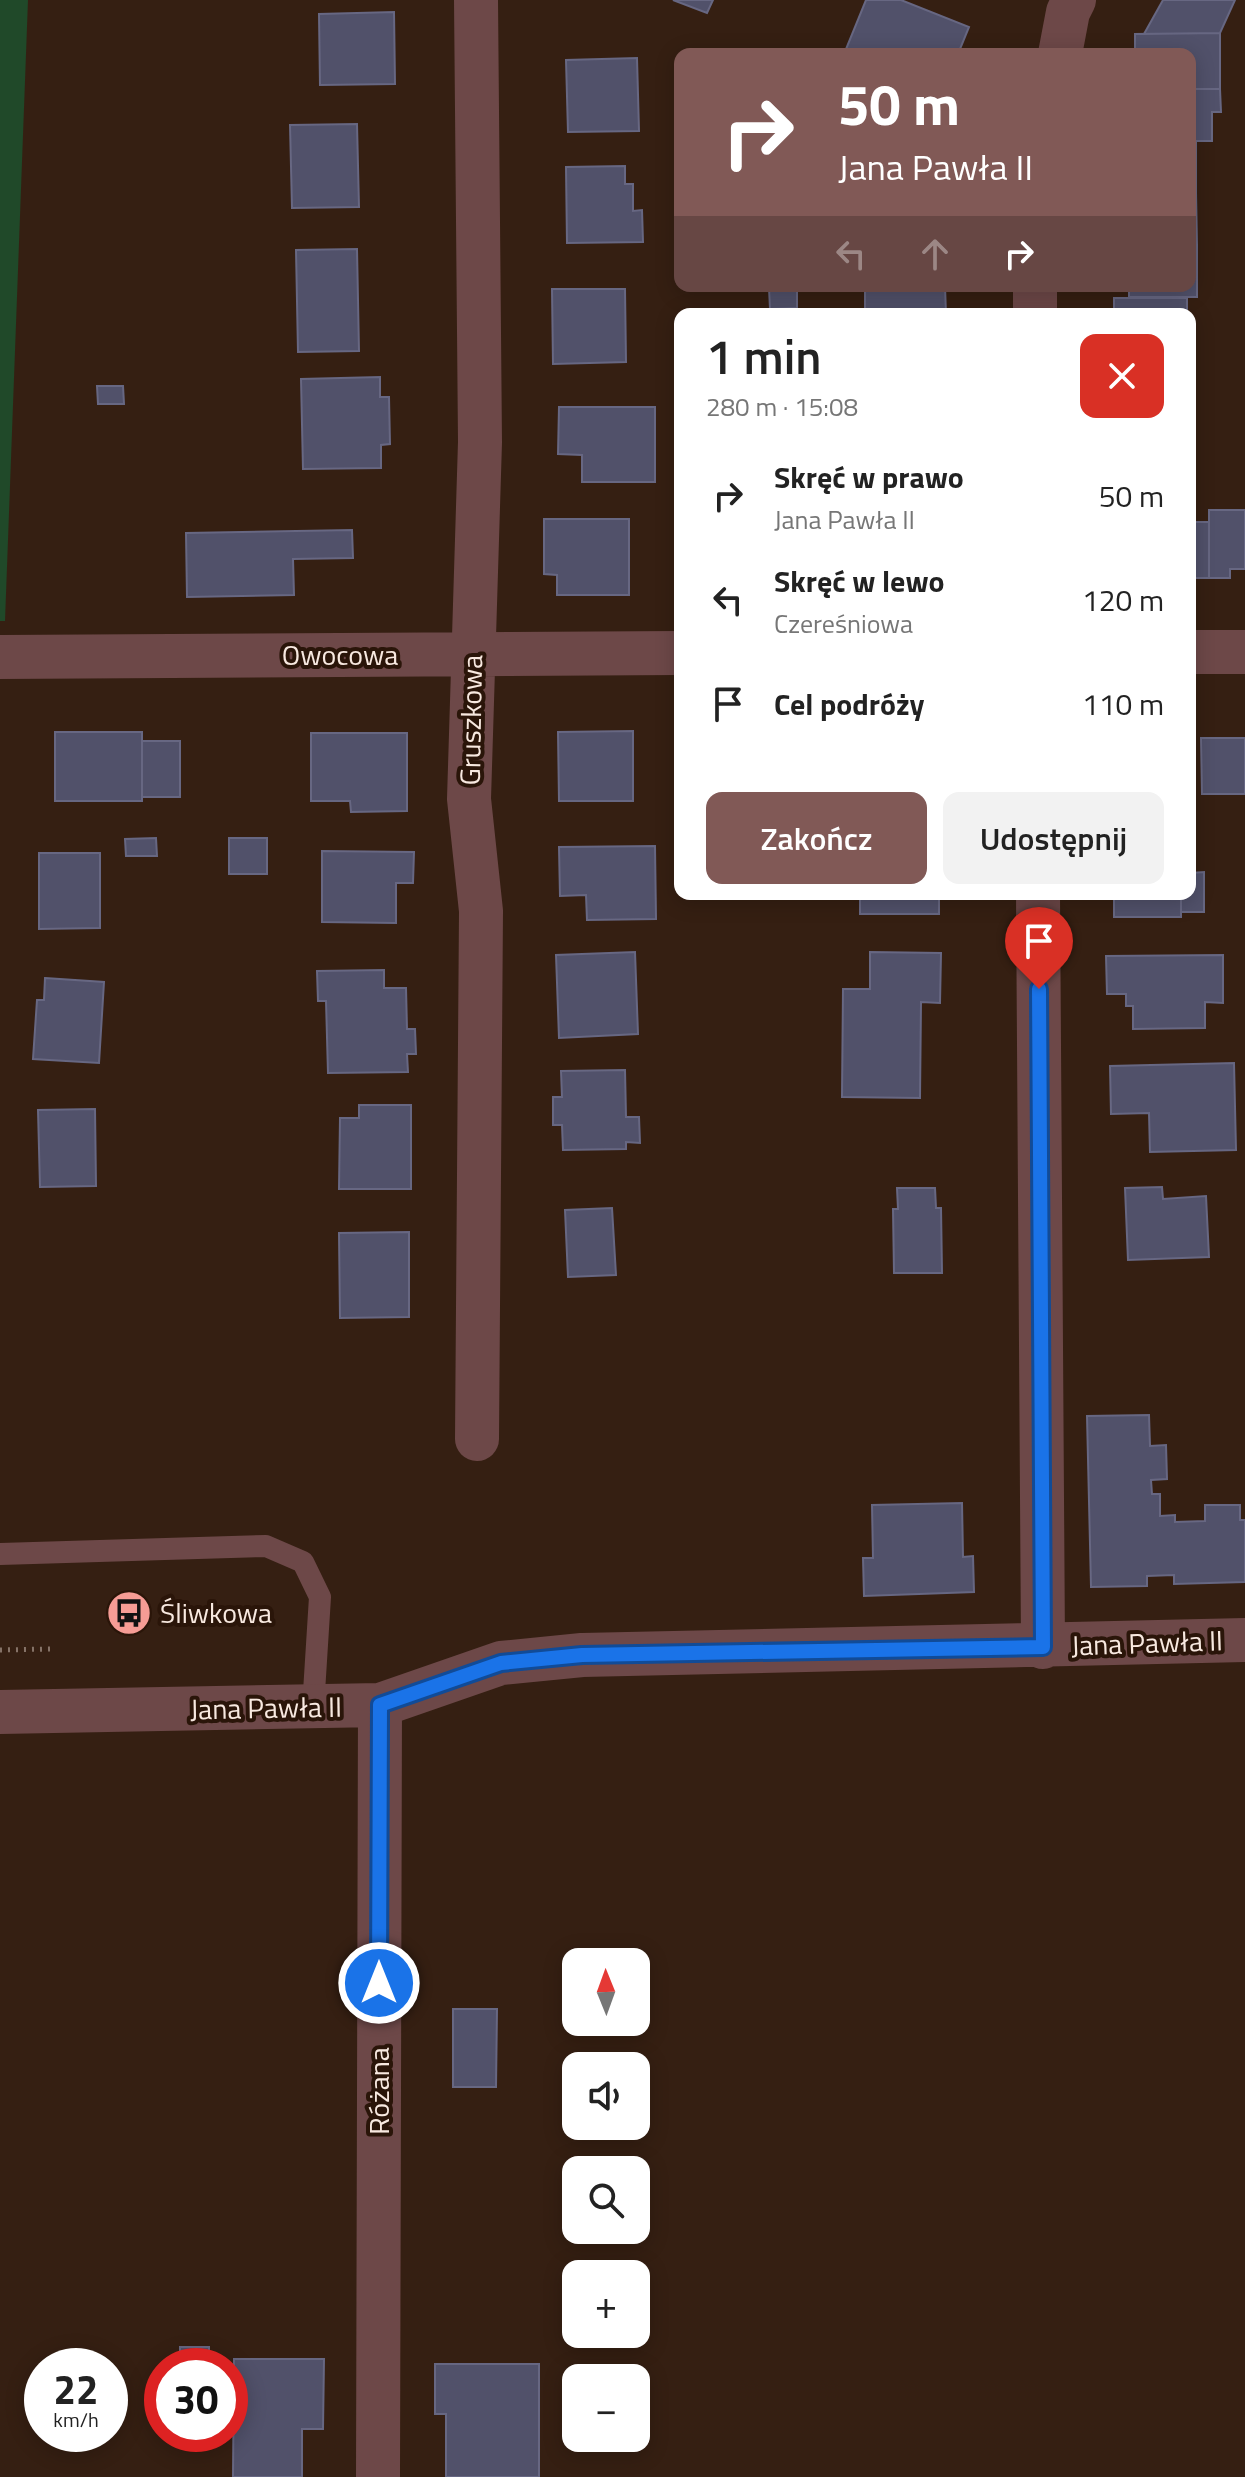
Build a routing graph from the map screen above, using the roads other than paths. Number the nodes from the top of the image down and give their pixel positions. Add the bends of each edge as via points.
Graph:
1 (476, 0) edge
2 (1196, 652) edge
3 (1245, 652) edge
4 (674, 653) edge
5 (472, 654) junction
6 (0, 657) edge
7 (1038, 900) edge
8 (477, 1439) dead end
9 (0, 1554) edge
10 (1245, 1640) edge
11 (1043, 1647) junction
12 (380, 1705) junction
13 (313, 1708) junction
14 (0, 1712) edge
15 (378, 2477) edge

1 - 5 street, Gruszkowa via 480,442
2 - 3 street
4 - 5 street, Owocowa
5 - 6 street, Owocowa
5 - 8 street, Gruszkowa via 469,799 481,911
7 - 11 street
9 - 13 lane via 266,1546 303,1562 320,1597
10 - 11 street, Jana Pawła II
11 - 12 street, Jana Pawła II via 568,1657 501,1663
12 - 13 street, Jana Pawła II
12 - 15 street, Różana
13 - 14 street, Jana Pawła II

